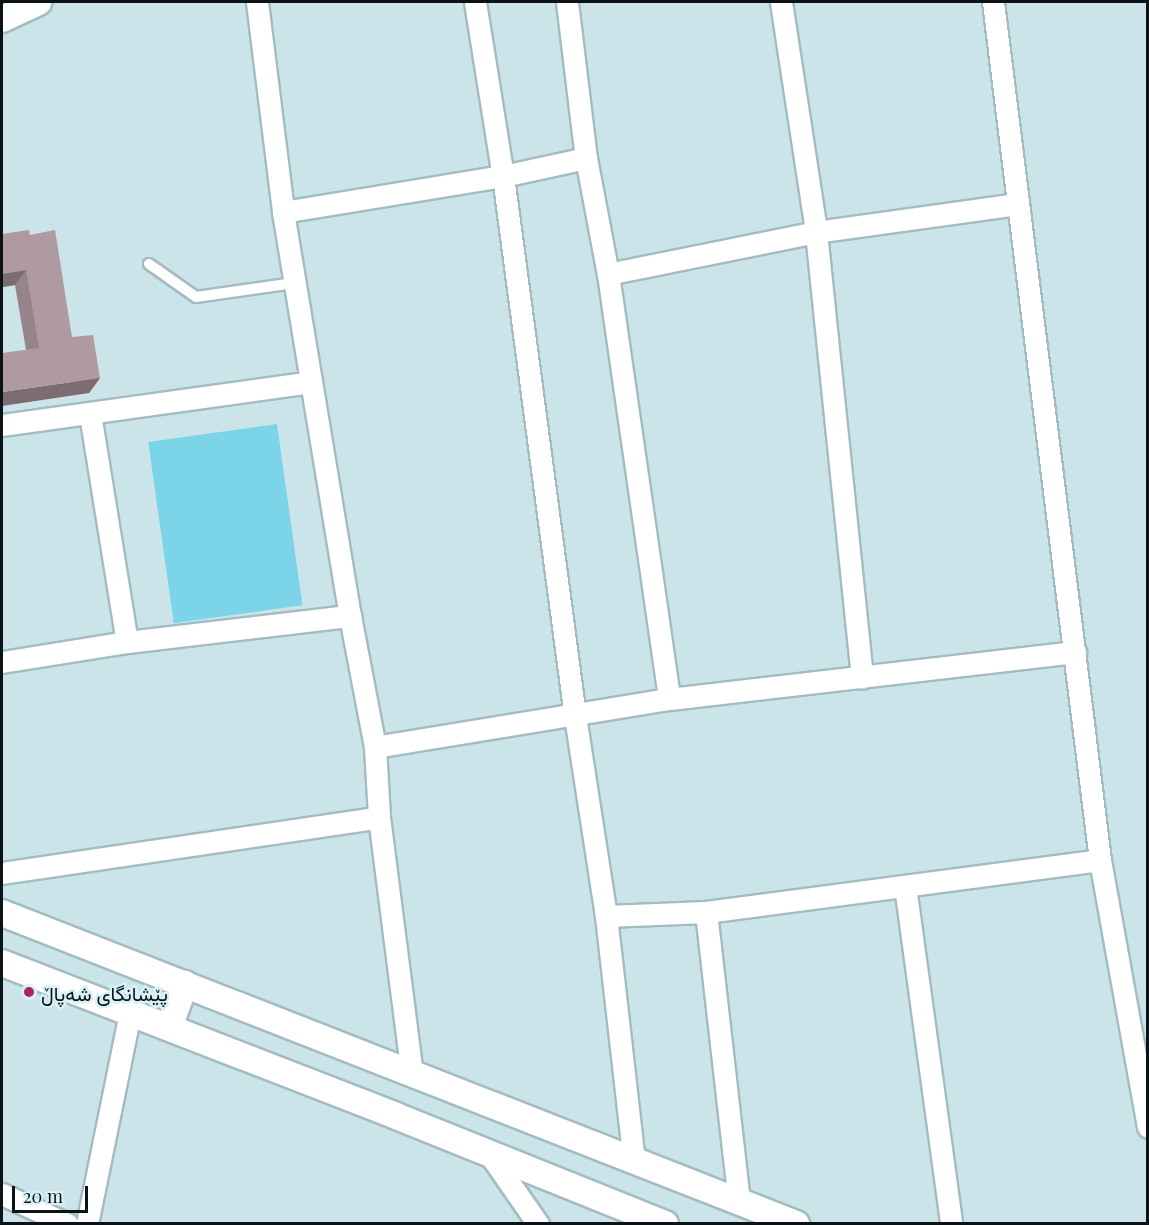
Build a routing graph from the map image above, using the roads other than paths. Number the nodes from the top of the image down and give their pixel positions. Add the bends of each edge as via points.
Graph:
1 (38, 2) edge
2 (257, 2) edge
3 (475, 2) edge
4 (567, 2) edge
5 (781, 2) edge
6 (993, 2) edge
7 (2, 19) edge
8 (586, 158) junction
9 (503, 176) junction
10 (1018, 204) junction
11 (283, 212) junction
12 (816, 232) junction
13 (148, 264) dead end
14 (608, 274) junction
15 (294, 283) junction
16 (311, 382) junction
17 (90, 414) junction
18 (2, 425) edge
19 (350, 616) junction
20 (127, 642) junction
21 (1075, 652) junction
22 (2, 662) edge
23 (862, 678) junction
24 (669, 699) junction
25 (575, 716) junction
26 (375, 747) junction
27 (379, 817) junction
28 (1100, 860) junction
29 (2, 873) edge
30 (905, 886) junction
31 (706, 912) junction
32 (2, 913) edge
33 (606, 916) junction
34 (2, 963) edge
35 (185, 984) junction
36 (130, 1013) junction
37 (169, 1027) junction
38 (412, 1073) junction
39 (1148, 1127) edge
40 (489, 1152) junction
41 (634, 1161) junction
42 (2, 1194) edge
43 (739, 1200) junction
44 (67, 1224) edge
45 (87, 1224) edge
46 (538, 1224) edge
47 (665, 1224) edge
48 (796, 1224) edge
49 (951, 1224) edge

1 - 7 street
2 - 11 street
3 - 9 street
4 - 8 street
5 - 12 street
6 - 10 street
8 - 9 street
8 - 14 street
9 - 11 street
9 - 25 street
10 - 12 street
10 - 21 street
11 - 15 street
12 - 14 street
12 - 23 street
13 - 15 lane via 196,297
14 - 24 street
15 - 16 street
16 - 17 street
16 - 19 street
17 - 18 street
17 - 20 street
19 - 20 street
19 - 26 street
20 - 22 street
21 - 23 street
21 - 28 street
23 - 24 street
24 - 25 street
25 - 26 street
25 - 33 street
26 - 27 street
27 - 29 street
27 - 38 street
28 - 30 street
28 - 39 street
30 - 31 street
30 - 49 street
31 - 33 street
31 - 43 street
32 - 35 street
33 - 41 street
34 - 36 street
35 - 37 street
35 - 38 street
36 - 37 street
36 - 45 street
37 - 40 street
38 - 41 street
40 - 46 street
40 - 47 street
41 - 43 street
42 - 44 street
43 - 48 street

